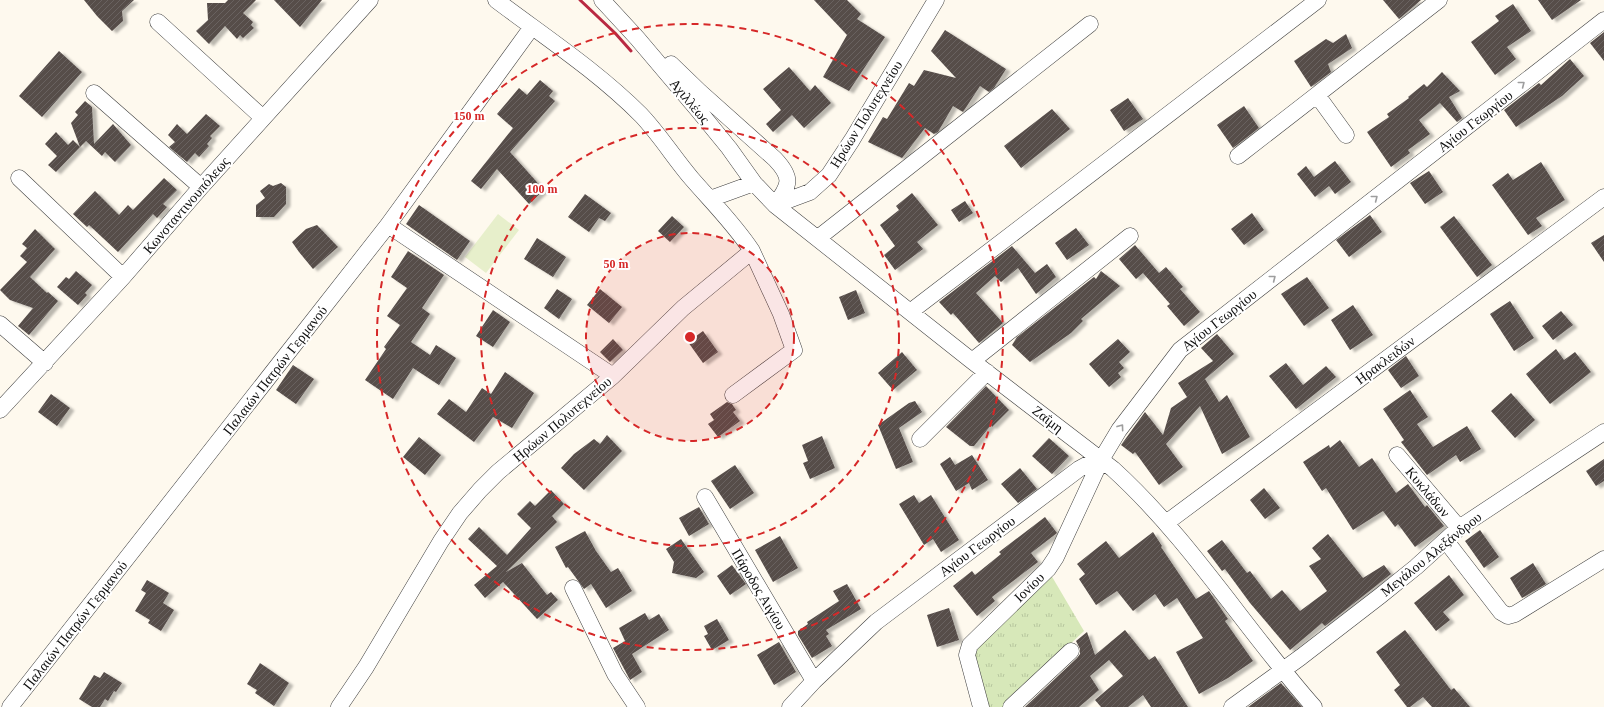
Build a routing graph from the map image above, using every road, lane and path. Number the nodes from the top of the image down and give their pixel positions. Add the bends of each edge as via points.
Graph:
1 (370, 0) edge
2 (496, 0) edge
3 (602, 0) edge
4 (936, 0) edge
5 (1318, 0) edge
6 (1439, 0) edge
7 (1604, 20) edge
8 (158, 22) dead end
9 (1090, 24) dead end
10 (532, 27) junction
11 (644, 46) junction
12 (94, 93) dead end
13 (1317, 95) junction
14 (263, 118) junction
15 (1346, 135) dead end
16 (1238, 156) dead end
17 (19, 178) dead end
18 (754, 183) junction
19 (201, 187) junction
20 (1604, 197) edge
21 (710, 199) junction
22 (775, 205) junction
23 (388, 225) junction
24 (1130, 236) dead end
25 (818, 238) junction
26 (752, 251) junction
27 (123, 277) junction
28 (910, 312) junction
29 (0, 324) edge
30 (972, 361) junction
31 (45, 363) junction
32 (987, 372) junction
33 (613, 376) junction
34 (733, 395) dead end
35 (0, 410) edge
36 (1604, 432) edge
37 (920, 439) dead end
38 (1397, 455) dead end
39 (1101, 460) junction
40 (705, 497) dead end
41 (1166, 523) junction
42 (1459, 528) junction
43 (1446, 541) junction
44 (1604, 559) edge
45 (573, 588) dead end
46 (1071, 650) dead end
47 (1283, 671) junction
48 (814, 681) junction
49 (10, 707) edge
50 (339, 707) edge
51 (638, 707) edge
52 (790, 707) edge
53 (981, 707) edge
54 (1011, 707) edge
55 (1232, 707) edge
56 (1314, 707) edge

1 - 14 street, Κωνσταντινουπόλεως
2 - 10 street
3 - 11 street, Αχιλλέως
4 - 22 street, Ηρώων Πολυτεχνείου via 829,175 810,192
5 - 28 street
6 - 13 street
39 -> 7 street, Αγίου Γεωργίου via 1119,430 1180,350
8 - 14 street
9 - 25 street
10 - 21 street via 595,74 634,109
10 - 23 street, Παλαιών Πατρών Γερμανού
11 - 18 street, Αχιλλέως via 729,148
11 - 22 street via 650,46 658,51 782,166 788,181 785,191
12 - 19 street
13 - 15 street
13 - 16 street
14 - 19 street, Κωνσταντινουπόλεως
17 - 27 street
18 - 21 street
18 - 22 street, Αχιλλέως
19 - 27 street, Κωνσταντινουπόλεως
20 - 41 street, Ηρακλειδών
21 - 26 street
22 - 25 street, Ζαΐμη
23 - 33 street
23 - 49 street, Παλαιών Πατρών Γερμανού
24 - 30 street
25 - 28 street, Ζαΐμη
26 - 33 street, Ηρώων Πολυτεχνείου via 683,308
26 - 34 street via 781,314 794,350
27 - 31 street, Κωνσταντινουπόλεως
28 - 30 street, Ζαΐμη
29 - 31 street
30 - 32 street, Ζαΐμη
31 - 35 street, Κωνσταντινουπόλεως
32 - 37 street
32 - 39 street, Ζαΐμη
33 - 50 street, Ηρώων Πολυτεχνείου via 498,472 460,513
36 - 42 street, Μεγάλου Αλεξάνδρου
38 - 42 street, Κυκλάδων
39 - 41 street, Ζαΐμη via 1127,482
39 - 48 street, Αγίου Γεωργίου via 1079,469 876,622
39 - 53 street, Ιονίου via 1048,569 968,649 967,655
40 - 48 street, Πάροδος Αιγίου
41 - 47 street, Ζαΐμη
42 - 43 street, Μεγάλου Αλεξάνδρου
43 - 44 street via 1501,612 1508,616
43 - 47 street, Μεγάλου Αλεξάνδρου
45 - 51 street via 616,674
46 - 54 street
47 - 55 street, Μεγάλου Αλεξάνδρου
47 - 56 street, Ζαΐμη
48 - 52 street, Αγίου Γεωργίου

